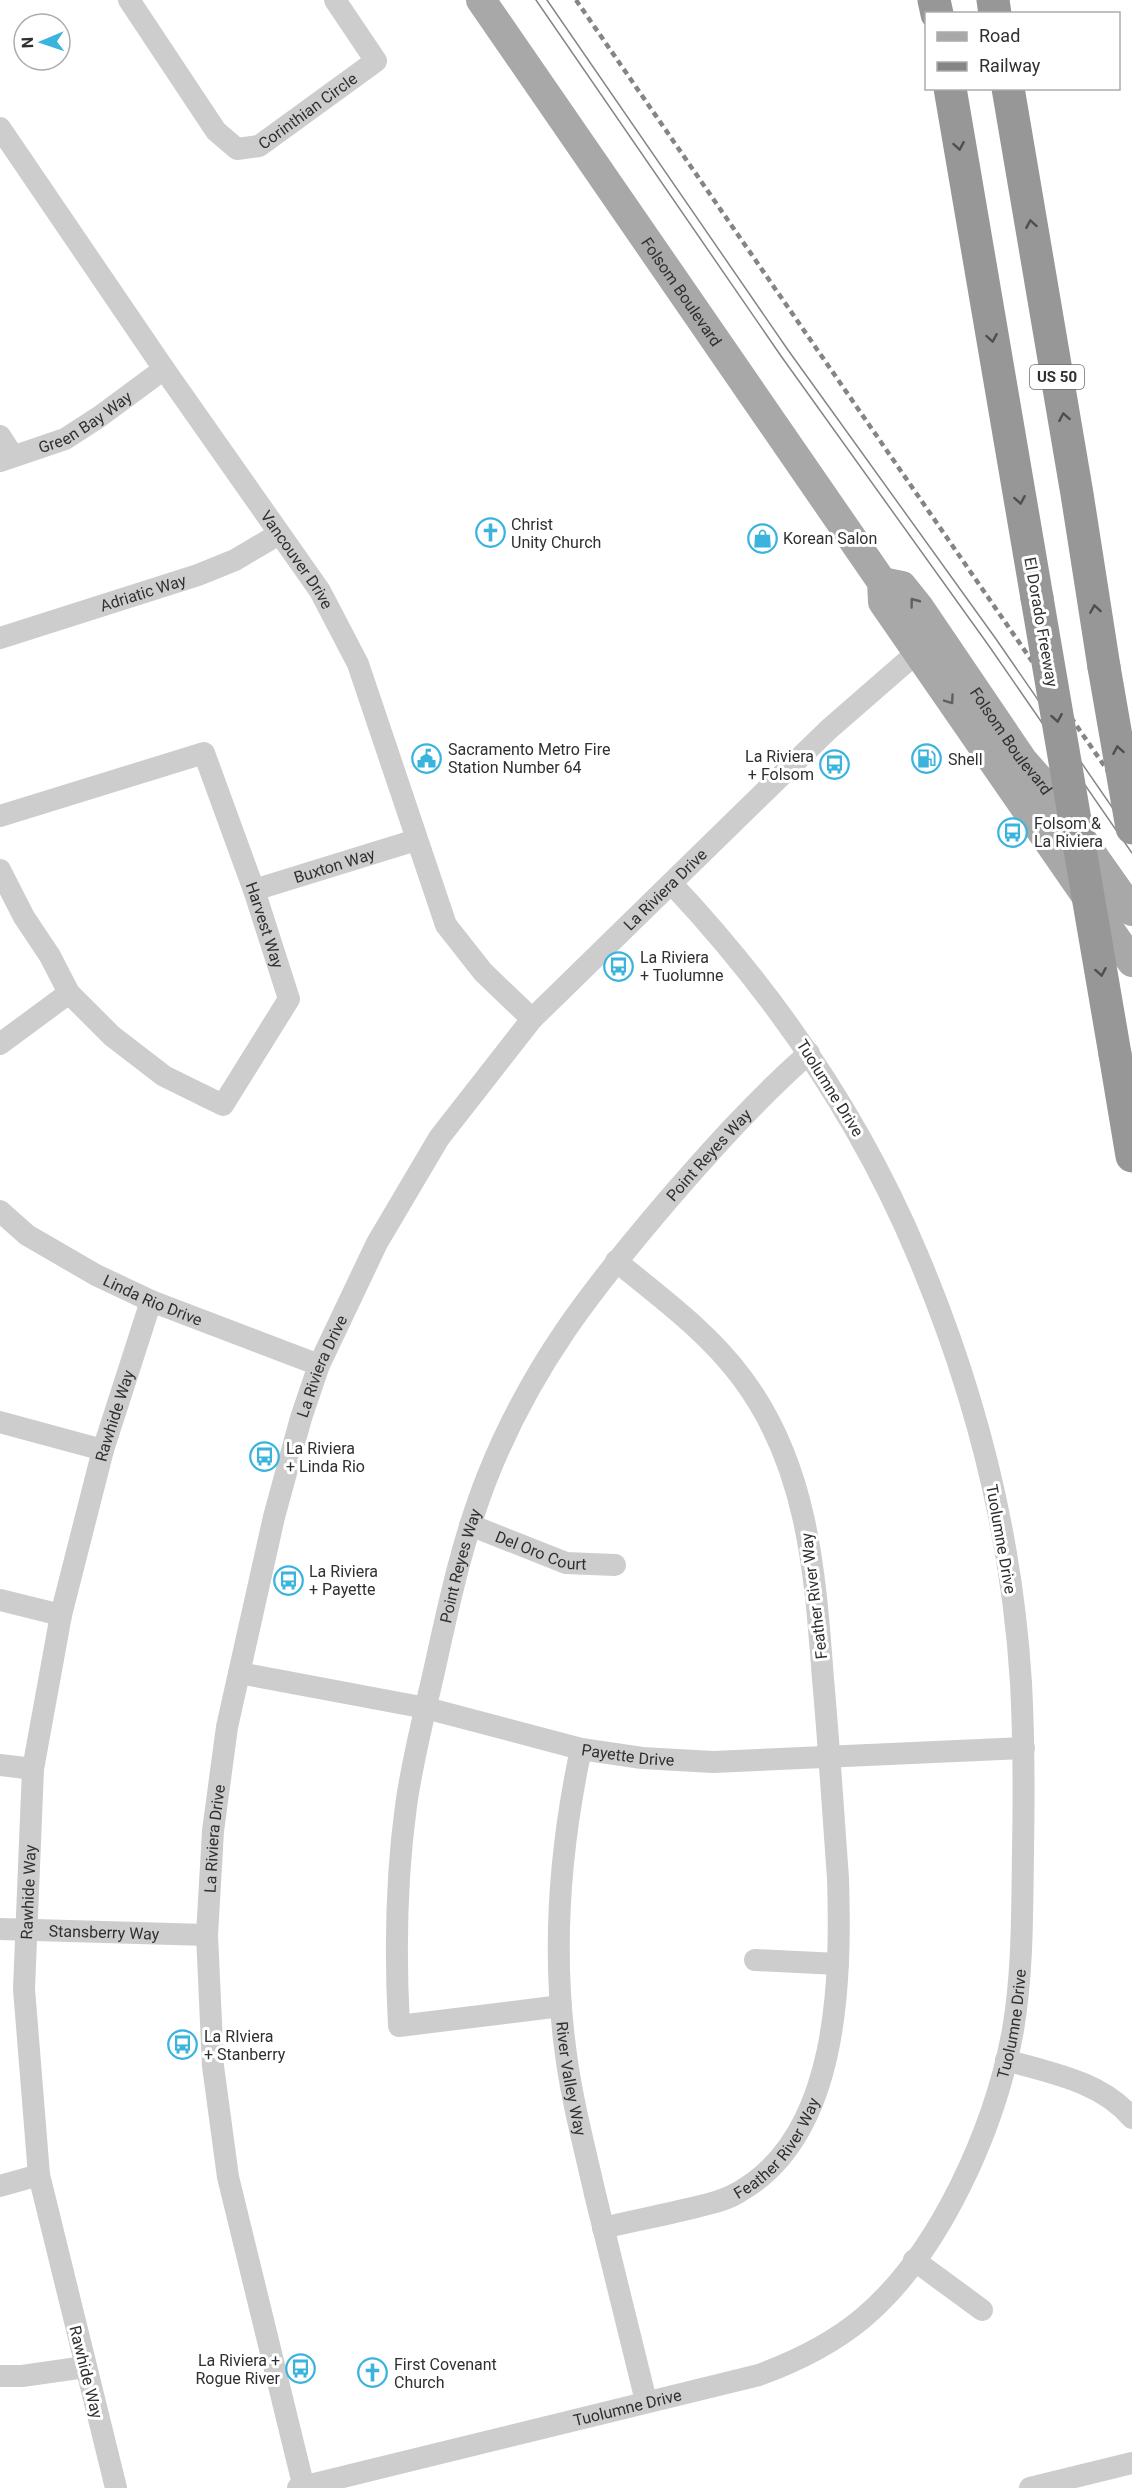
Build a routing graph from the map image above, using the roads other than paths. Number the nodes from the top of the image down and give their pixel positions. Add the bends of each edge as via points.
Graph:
1 (129, 0) edge
2 (335, 0) edge
3 (481, 0) edge
4 (950, 90) edge
5 (1008, 90) edge
6 (0, 128) edge
7 (164, 369) junction
8 (0, 436) edge
9 (7, 458) edge
10 (279, 534) junction
11 (0, 638) edge
12 (927, 644) junction
13 (0, 816) edge
14 (1132, 828) edge
15 (416, 840) junction
16 (0, 870) edge
17 (672, 884) junction
18 (254, 890) junction
19 (1132, 911) edge
20 (1132, 963) edge
21 (69, 993) junction
22 (532, 1020) junction
23 (0, 1044) edge
24 (809, 1053) junction
25 (1132, 1156) edge
26 (0, 1210) edge
27 (616, 1261) junction
28 (151, 1301) junction
29 (319, 1365) junction
30 (0, 1422) edge
31 (103, 1450) junction
32 (470, 1525) junction
33 (615, 1565) dead end
34 (0, 1600) edge
35 (61, 1614) junction
36 (239, 1673) junction
37 (426, 1708) junction
38 (1024, 1748) junction
39 (581, 1749) junction
40 (830, 1757) junction
41 (0, 1765) edge
42 (33, 1769) junction
43 (0, 1929) edge
44 (26, 1930) junction
45 (207, 1935) junction
46 (755, 1960) dead end
47 (838, 1964) junction
48 (561, 2006) junction
49 (1006, 2060) junction
50 (1132, 2118) edge
51 (39, 2175) junction
52 (0, 2186) edge
53 (603, 2228) junction
54 (914, 2260) junction
55 (982, 2310) dead end
56 (85, 2367) junction
57 (0, 2376) edge
58 (646, 2401) junction
59 (1132, 2463) edge
60 (116, 2488) edge
61 (302, 2488) edge
62 (1030, 2488) edge

1 - 2 street, Corinthian Circle via 216,131 237,149 259,146 376,61
3 - 12 main road, Folsom Boulevard via 882,582 883,602
4 -> 25 highway, El Dorado Freeway, bridge
14 -> 5 highway, US 50, bridge
6 - 7 street, Vancouver Drive
7 - 9 street, Green Bay Way via 65,439
7 - 10 street, Vancouver Drive
8 - 9 street
10 - 11 street, Adriatic Way via 235,560 198,575
10 - 15 street, Vancouver Drive via 320,591 358,664
12 - 17 street, La Riviera Drive via 828,730
12 - 19 main road, Folsom Boulevard via 1040,779
12 -> 20 main road, Folsom Boulevard
13 - 18 street, Harvest Way via 204,753
15 - 18 street, Buxton Way
15 - 22 street, Vancouver Drive via 446,925 483,972
16 - 21 street
17 - 22 street, La Riviera Drive
17 - 24 street, Tuolumne Drive via 745,966
18 - 21 street, Harvest Way via 289,999 223,1105 164,1076 112,1036
21 - 23 street
22 - 29 street, La Riviera Drive via 439,1138 377,1243
24 - 27 street, Point Reyes Way via 722,1138
24 - 38 street, Tuolumne Drive via 888,1189 959,1363 992,1487 1008,1567
26 - 28 street, Linda Rio Drive via 27,1235
27 - 32 street, Point Reyes Way via 533,1379 508,1427
27 - 40 street, Feather River Way via 719,1350 748,1386 778,1437 791,1469 810,1544
28 - 29 street, Linda Rio Drive
28 - 31 street, Rawhide Way
29 - 36 street, La Riviera Drive via 274,1517
30 - 31 street
31 - 35 street, Rawhide Way
32 - 33 street, Del Oro Court via 566,1563
32 - 37 street, Point Reyes Way
34 - 35 street
35 - 42 street, Rawhide Way
36 - 37 street, Payette Drive
36 - 45 street, La Riviera Drive via 227,1727 213,1831
37 - 39 street, Payette Drive
37 - 48 street, Point Reyes Way via 400,1853 396,1969 399,2026
38 - 40 street, Payette Drive
38 - 49 street, Tuolumne Drive via 1022,1951
39 - 40 street, Payette Drive via 695,1761
39 - 48 street, River Valley Way via 559,1899
40 - 47 street, Feather River Way via 838,1878
41 - 42 street
42 - 44 street, Rawhide Way
43 - 44 street, Stansberry Way
44 - 45 street, Stansberry Way
44 - 51 street, Rawhide Way via 24,1989
45 - 61 street, La Riviera Drive via 213,2066 228,2177
46 - 47 street
47 - 53 street, Feather River Way via 818,2088 799,2129 772,2166 757,2181 718,2202
48 - 53 street, River Valley Way via 574,2104
49 - 50 street via 1094,2088
49 - 54 street, Tuolumne Drive via 971,2163
51 - 52 street
51 - 56 street, Rawhide Way
53 - 58 street, River Valley Way
54 - 55 street
54 - 58 street, Tuolumne Drive via 864,2317 814,2351 759,2375
56 - 57 street
56 - 60 street, Rawhide Way
58 - 61 street, Tuolumne Drive
59 - 62 street

